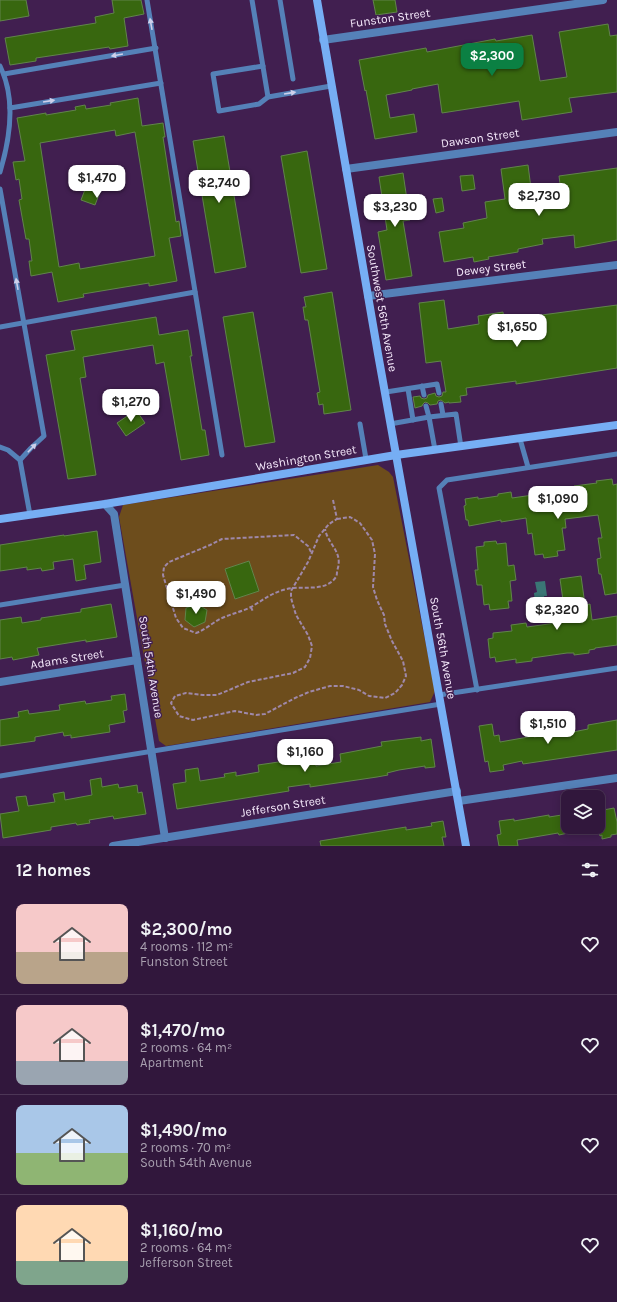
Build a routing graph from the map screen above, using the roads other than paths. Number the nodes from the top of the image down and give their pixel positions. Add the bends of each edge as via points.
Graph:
1 (147, 0) edge
2 (252, 0) edge
3 (280, 0) edge
4 (316, 0) edge
5 (603, 0) edge
6 (323, 40) junction
7 (156, 48) junction
8 (0, 66) edge
9 (264, 66) junction
10 (4, 74) junction
11 (293, 79) dead end
12 (161, 83) junction
13 (331, 86) junction
14 (268, 97) junction
15 (10, 108) junction
16 (617, 132) edge
17 (346, 168) junction
18 (0, 172) edge
19 (0, 189) edge
20 (617, 265) edge
21 (195, 292) junction
22 (368, 296) junction
23 (24, 323) junction
24 (0, 327) edge
25 (422, 386) junction
26 (408, 389) junction
27 (386, 392) junction
28 (439, 393) dead end
29 (424, 395) dead end
30 (441, 404) dead end
31 (426, 406) dead end
32 (443, 416) junction
33 (429, 417) junction
34 (413, 420) junction
35 (360, 424) dead end
36 (390, 424) junction
37 (617, 425) edge
38 (520, 439) junction
39 (0, 447) edge
40 (461, 447) junction
41 (435, 450) junction
42 (617, 454) edge
43 (222, 455) dead end
44 (396, 455) junction
45 (366, 459) junction
46 (20, 460) junction
47 (528, 468) junction
48 (105, 504) junction
49 (30, 515) junction
50 (0, 520) edge
51 (126, 585) junction
52 (0, 606) edge
53 (137, 660) junction
54 (617, 668) edge
55 (0, 682) edge
56 (477, 690) junction
57 (439, 695) junction
58 (441, 704) junction
59 (152, 751) junction
60 (0, 776) edge
61 (617, 778) edge
62 (457, 791) junction
63 (459, 801) junction
64 (164, 838) junction
65 (113, 846) edge
66 (466, 846) edge

7 -> 1 lane
2 - 9 lane
3 - 11 lane
4 - 6 street, Southwest 56th Avenue
5 - 6 street, Funston Street
6 - 13 street, Southwest 56th Avenue
7 -> 10 lane
7 - 12 lane
8 - 10 lane
9 - 14 lane
9 - 14 lane via 213,74 219,111 260,104
10 - 15 lane
15 -> 12 lane
12 - 21 lane
14 -> 13 lane
13 - 17 street, Southwest 56th Avenue
15 - 18 lane via 4,160
16 - 17 street, Dawson Street
17 - 22 street, Southwest 56th Avenue
23 -> 19 lane
20 - 22 street, Dewey Street
21 - 23 lane
21 - 43 lane
22 - 27 street, Southwest 56th Avenue
23 - 24 lane
46 -> 23 lane via 44,436
25 - 26 lane
25 - 28 lane via 437,384
25 - 29 lane
26 - 27 lane
26 - 34 lane
27 - 36 street, Southwest 56th Avenue
30 - 32 lane
31 - 33 lane
32 - 33 lane
32 - 40 lane via 456,414
33 - 34 lane
33 - 41 lane
34 - 36 lane
35 - 45 lane
36 - 44 street, Southwest 56th Avenue
37 - 38 street, Washington Street
38 - 40 street, Washington Street
38 - 47 lane
39 - 46 lane
40 - 41 street, Washington Street
41 - 44 street, Washington Street
42 - 47 lane
44 - 45 street, Washington Street
44 - 57 street, South 56th Avenue
45 - 48 street, Washington Street
46 - 49 lane
47 - 56 lane via 447,480 439,488
48 - 49 street, Washington Street
48 - 51 street, South 54th Avenue via 114,514
49 - 50 street, Washington Street
51 - 52 lane
51 - 53 street, South 54th Avenue
53 - 55 street, Adams Street
53 - 59 street, South 54th Avenue
54 - 56 lane
56 - 57 lane
57 - 58 street, South 56th Avenue
58 - 59 lane
58 - 62 street, South 56th Avenue
59 - 60 lane
59 - 64 street, South 54th Avenue
61 - 63 street
62 - 63 street, South 56th Avenue
62 - 64 street, Jefferson Street
63 - 66 street, South 56th Avenue
64 - 65 street, Jefferson Street

